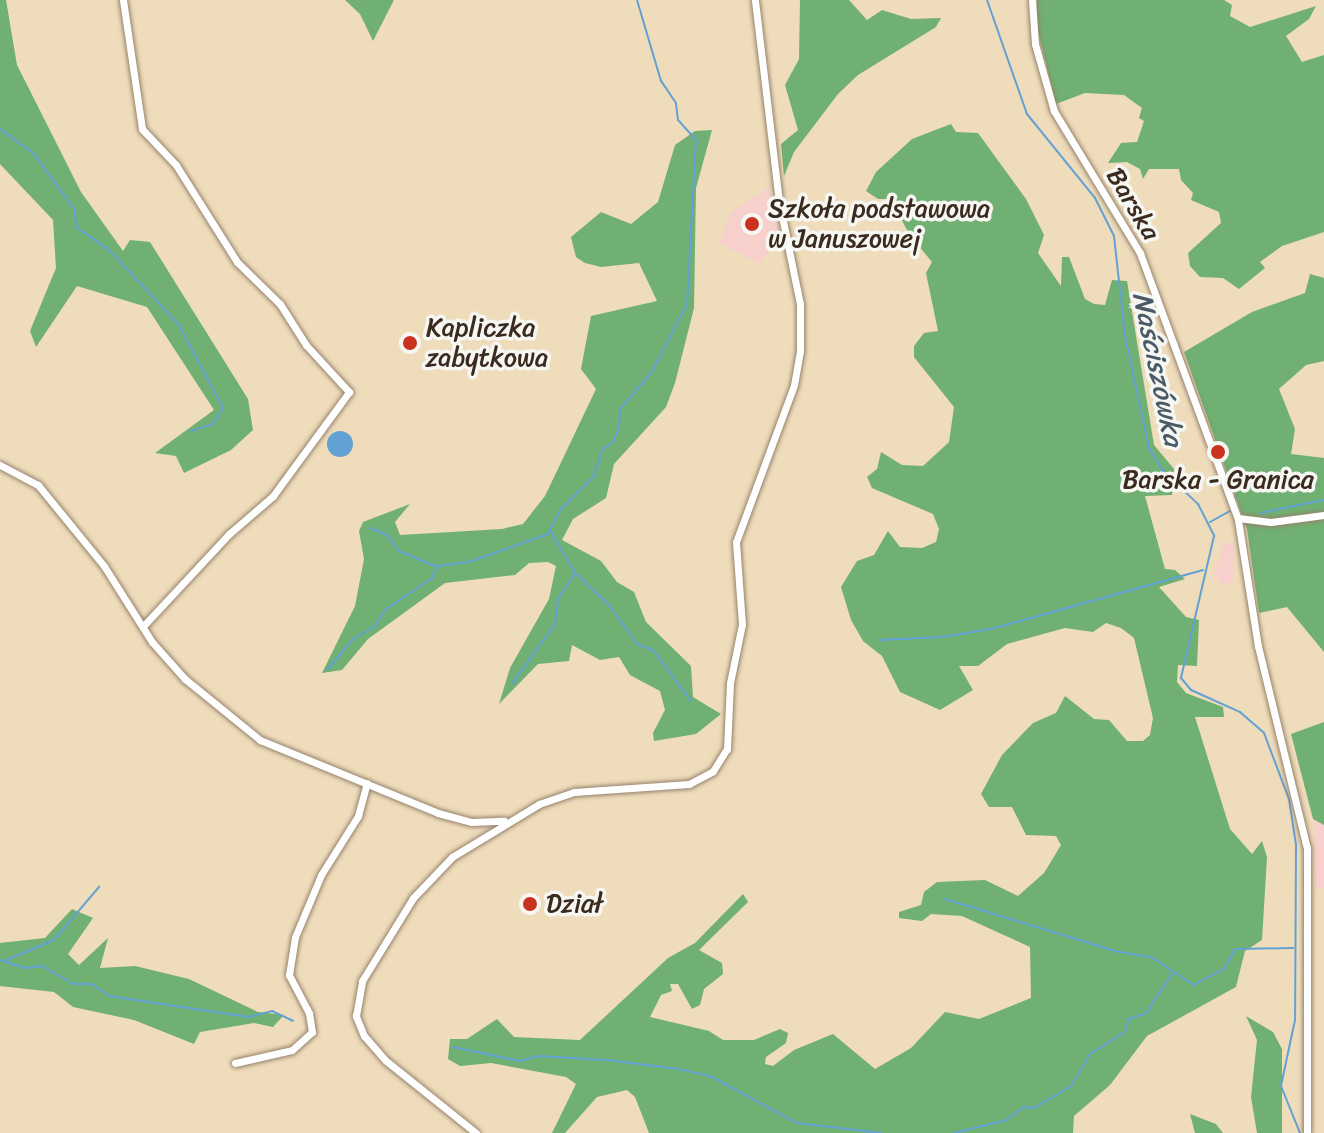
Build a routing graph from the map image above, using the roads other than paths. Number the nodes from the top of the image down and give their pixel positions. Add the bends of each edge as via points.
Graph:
1 (123, 0) edge
2 (755, 0) edge
3 (1032, 0) edge
4 (0, 465) edge
5 (1324, 515) edge
6 (1238, 519) junction
7 (145, 624) junction
8 (367, 783) junction
9 (504, 821) junction
10 (235, 1063) dead end
11 (476, 1133) edge
12 (1307, 1133) edge

1 - 7 street via 142,129 176,165 237,262 280,304 306,345 349,392 273,496 211,552
2 - 9 street via 779,202 800,304 800,351 794,385 736,542 742,624 730,683 727,749 713,771 689,784 574,792
3 - 6 street, Barska via 1035,44 1054,111 1140,253
4 - 7 street via 24,475 50,498
5 - 6 street via 1271,522
6 - 12 street, Barska via 1258,646 1307,848
7 - 8 street via 152,642 185,679 260,740
8 - 9 street via 438,813 471,822
8 - 10 street via 358,816 321,875 295,937 289,975 309,1013 312,1032 292,1050
9 - 11 street via 452,857 413,898 355,1001 356,1016 372,1047

